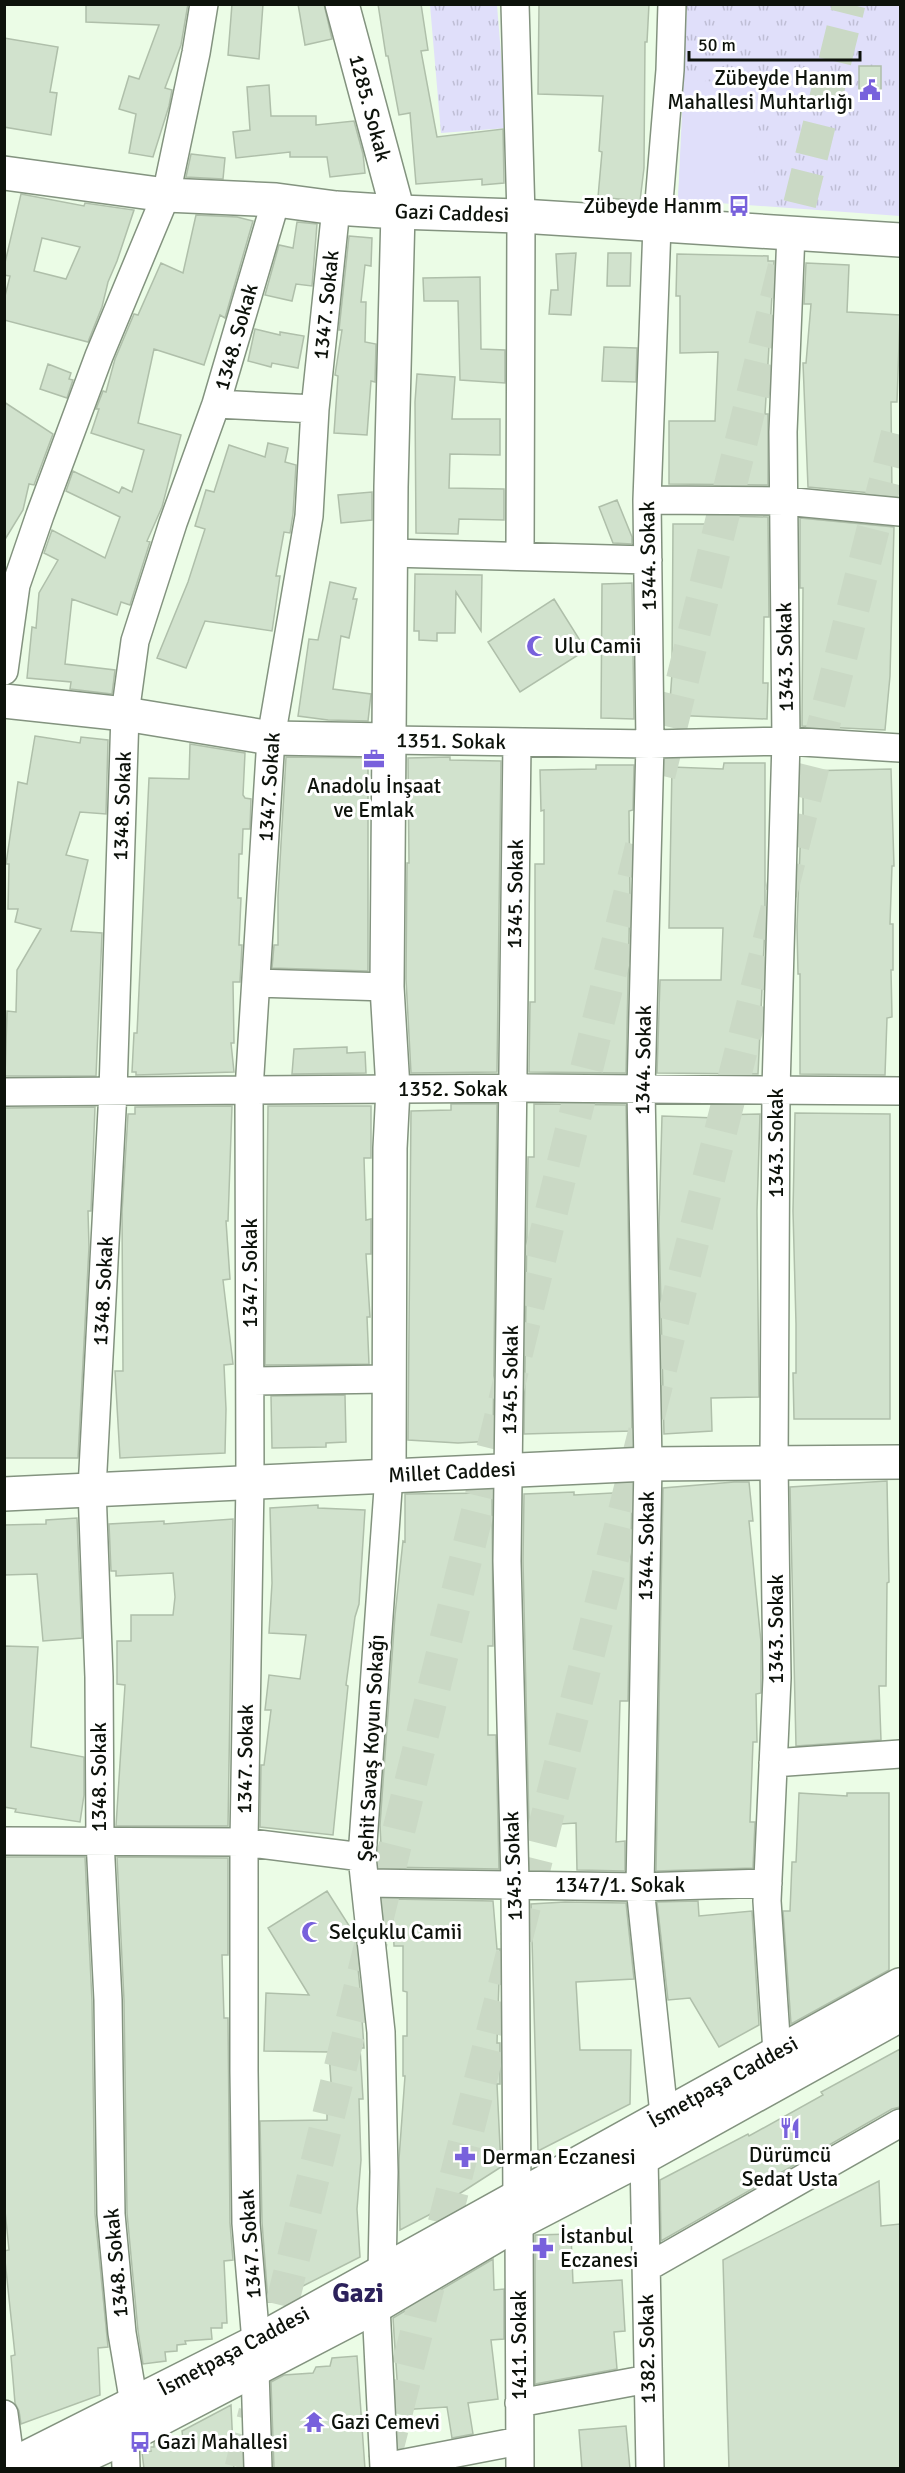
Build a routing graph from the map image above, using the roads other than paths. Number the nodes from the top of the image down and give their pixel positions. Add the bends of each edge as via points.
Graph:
1 (204, 4) edge
2 (342, 4) edge
3 (515, 4) edge
4 (672, 4) edge
5 (5, 177) edge
6 (166, 195) junction
7 (276, 200) junction
8 (336, 208) junction
9 (398, 212) junction
10 (521, 216) junction
11 (657, 226) junction
12 (791, 233) junction
13 (900, 240) edge
14 (216, 404) junction
15 (315, 409) junction
16 (647, 500) junction
17 (784, 501) junction
18 (900, 512) edge
19 (391, 553) junction
20 (520, 556) junction
21 (648, 560) junction
22 (4, 671) edge
23 (4, 701) edge
24 (125, 714) junction
25 (271, 738) junction
26 (389, 740) junction
27 (786, 741) junction
28 (517, 742) junction
29 (650, 744) junction
30 (900, 748) edge
31 (256, 983) junction
32 (387, 987) junction
33 (513, 1088) junction
34 (393, 1089) junction
35 (776, 1089) junction
36 (249, 1090) junction
37 (641, 1090) junction
38 (113, 1091) junction
39 (900, 1091) edge
40 (4, 1092) edge
41 (388, 1379) junction
42 (250, 1381) junction
43 (900, 1462) edge
44 (774, 1463) junction
45 (648, 1464) junction
46 (509, 1470) junction
47 (389, 1475) junction
48 (250, 1482) junction
49 (92, 1489) junction
50 (4, 1494) edge
51 (900, 1754) edge
52 (773, 1763) junction
53 (4, 1840) edge
54 (100, 1840) junction
55 (244, 1842) junction
56 (364, 1870) junction
57 (768, 1882) junction
58 (515, 1883) junction
59 (640, 1887) junction
60 (900, 1985) edge
61 (900, 2015) edge
62 (777, 2052) junction
63 (664, 2114) junction
64 (900, 2122) edge
65 (644, 2157) junction
66 (518, 2210) junction
67 (646, 2268) junction
68 (382, 2273) junction
69 (376, 2306) junction
70 (256, 2356) junction
71 (648, 2379) junction
72 (519, 2403) junction
73 (134, 2404) junction
74 (4, 2414) edge
75 (124, 2437) junction
76 (519, 2441) junction
77 (9, 2467) edge
78 (384, 2468) edge
79 (58, 2469) edge
80 (126, 2469) edge
81 (258, 2469) edge
82 (520, 2469) edge
83 (650, 2469) edge

1 - 6 street
2 - 9 main road, 1285. Sokak
3 - 10 street
4 - 11 street, 1344. Sokak
5 - 6 main road, Gazi Caddesi
6 - 7 main road, Gazi Caddesi
6 - 22 street via 99,356 16,585
7 - 8 main road, Gazi Caddesi
7 - 14 street, 1348. Sokak
8 - 9 main road, Gazi Caddesi
8 - 15 street, 1347. Sokak
9 - 10 main road, Gazi Caddesi
9 - 19 main road, 1285. Sokak
10 - 11 main road, Gazi Caddesi
10 - 20 street
11 - 12 main road, Gazi Caddesi
11 - 16 street, 1344. Sokak
12 - 13 main road, Gazi Caddesi
12 - 17 street, 1343. Sokak
14 - 15 street
14 - 24 street, 1348. Sokak via 172,523 135,641
15 - 25 street, 1347. Sokak via 309,516
16 - 17 street
16 - 21 street, 1344. Sokak
17 - 18 street
17 - 27 street, 1343. Sokak
19 - 20 street
19 - 26 main road, 1285. Sokak
20 - 21 street
21 - 29 street, 1344. Sokak
23 - 24 main road, 1351. Sokak
24 - 25 main road, 1351. Sokak
24 - 38 street, 1348. Sokak
25 - 26 main road, 1351. Sokak
25 - 31 street, 1347. Sokak
26 - 28 street, 1351. Sokak
26 - 32 main road, 1285. Sokak
27 - 29 street, 1351. Sokak
27 - 30 street, 1351. Sokak
27 - 35 street, 1343. Sokak
28 - 29 street, 1351. Sokak
28 - 33 street, 1345. Sokak
29 - 37 street, 1344. Sokak
31 - 32 street
31 - 36 street, 1347. Sokak
32 - 34 main road, 1285. Sokak
33 - 34 street, 1352. Sokak
33 - 37 street, 1352. Sokak
33 - 46 street, 1345. Sokak
34 - 36 street, 1352. Sokak
34 - 41 main road, 1285. Sokak
35 - 37 street, 1352. Sokak
35 - 39 street, 1352. Sokak
35 - 44 street, 1343. Sokak
36 - 38 street, 1352. Sokak
36 - 42 street, 1347. Sokak
37 - 45 street, 1344. Sokak
38 - 40 street, 1352. Sokak
38 - 49 street, 1348. Sokak
41 - 42 street
41 - 47 main road, 1285. Sokak
42 - 48 street, 1347. Sokak
43 - 44 main road, Millet Caddesi
44 - 45 main road, Millet Caddesi
44 - 52 street, 1343. Sokak via 777,1678
45 - 46 main road, Millet Caddesi
45 - 59 street, 1344. Sokak
46 - 47 main road, Millet Caddesi
46 - 58 street, 1345. Sokak via 507,1561
47 - 48 main road, Millet Caddesi
47 - 56 street, Şehit Savaş Koyun Sokağı
48 - 49 main road, Millet Caddesi
48 - 55 street, 1347. Sokak
49 - 50 main road, Millet Caddesi
49 - 54 street, 1348. Sokak
51 - 52 street
52 - 57 street, 1343. Sokak
53 - 54 street, 1347/1. Sokak
54 - 55 street, 1347/1. Sokak
54 - 73 street, 1348. Sokak via 108,2000 111,2214 122,2333
55 - 56 street, 1347/1. Sokak
55 - 70 street, 1347. Sokak via 246,2223
56 - 58 street, 1347/1. Sokak
56 - 68 street, Şehit Savaş Koyun Sokağı via 381,2032
57 - 59 street, 1347/1. Sokak
57 - 62 street, 1343. Sokak via 766,1901
58 - 59 street, 1347/1. Sokak
58 - 66 street, 1345. Sokak
59 - 63 street, 1344. Sokak
60 - 62 main road, İsmetpaşa Caddesi
61 - 65 main road, İsmetpaşa Caddesi
62 - 63 main road, İsmetpaşa Caddesi
63 - 66 main road, İsmetpaşa Caddesi
64 - 67 street
65 - 66 main road, İsmetpaşa Caddesi
65 - 67 street, 1382. Sokak
66 - 68 main road, İsmetpaşa Caddesi
66 - 69 main road, İsmetpaşa Caddesi
66 - 72 street, 1411. Sokak
67 - 71 street, 1382. Sokak
68 - 70 main road, İsmetpaşa Caddesi
69 - 70 main road, İsmetpaşa Caddesi
69 - 78 street
70 - 73 main road, İsmetpaşa Caddesi
70 - 75 main road, İsmetpaşa Caddesi
70 - 81 street, 1347. Sokak
71 - 72 street
71 - 83 street, 1382. Sokak
72 - 76 street, 1411. Sokak
73 - 77 main road, İsmetpaşa Caddesi
74 - 77 street
75 - 79 main road, İsmetpaşa Caddesi
75 - 80 street
76 - 78 street
76 - 82 street, 1411. Sokak

